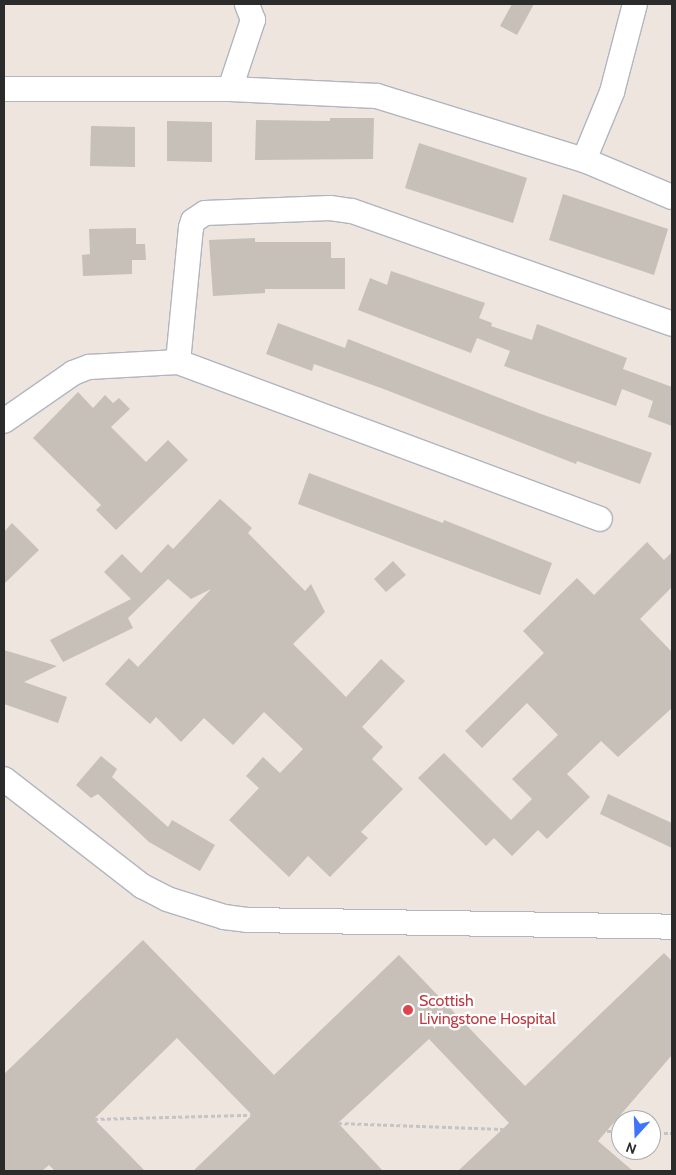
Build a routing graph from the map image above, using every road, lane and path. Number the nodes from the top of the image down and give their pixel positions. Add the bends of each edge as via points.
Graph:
1 (247, 4) edge
2 (634, 4) edge
3 (4, 88) edge
4 (230, 89) junction
5 (584, 160) junction
6 (672, 196) edge
7 (672, 324) edge
8 (178, 362) junction
9 (4, 420) edge
10 (600, 519) dead end
11 (4, 779) edge
12 (672, 927) edge
13 (252, 1115) dead end
14 (94, 1118) dead end
15 (338, 1124) dead end
16 (503, 1129) dead end
17 (606, 1131) dead end
18 (611, 1131) edge

1 - 4 street via 252,20
2 - 5 street via 612,92
3 - 4 street
4 - 5 street via 377,96
5 - 6 street
7 - 8 street via 352,211 330,208 205,213 193,221 191,228
8 - 9 street via 89,367 73,373
8 - 10 street
11 - 12 street via 142,886 174,902 224,917
13 - 14 path
15 - 16 path
17 - 18 path

